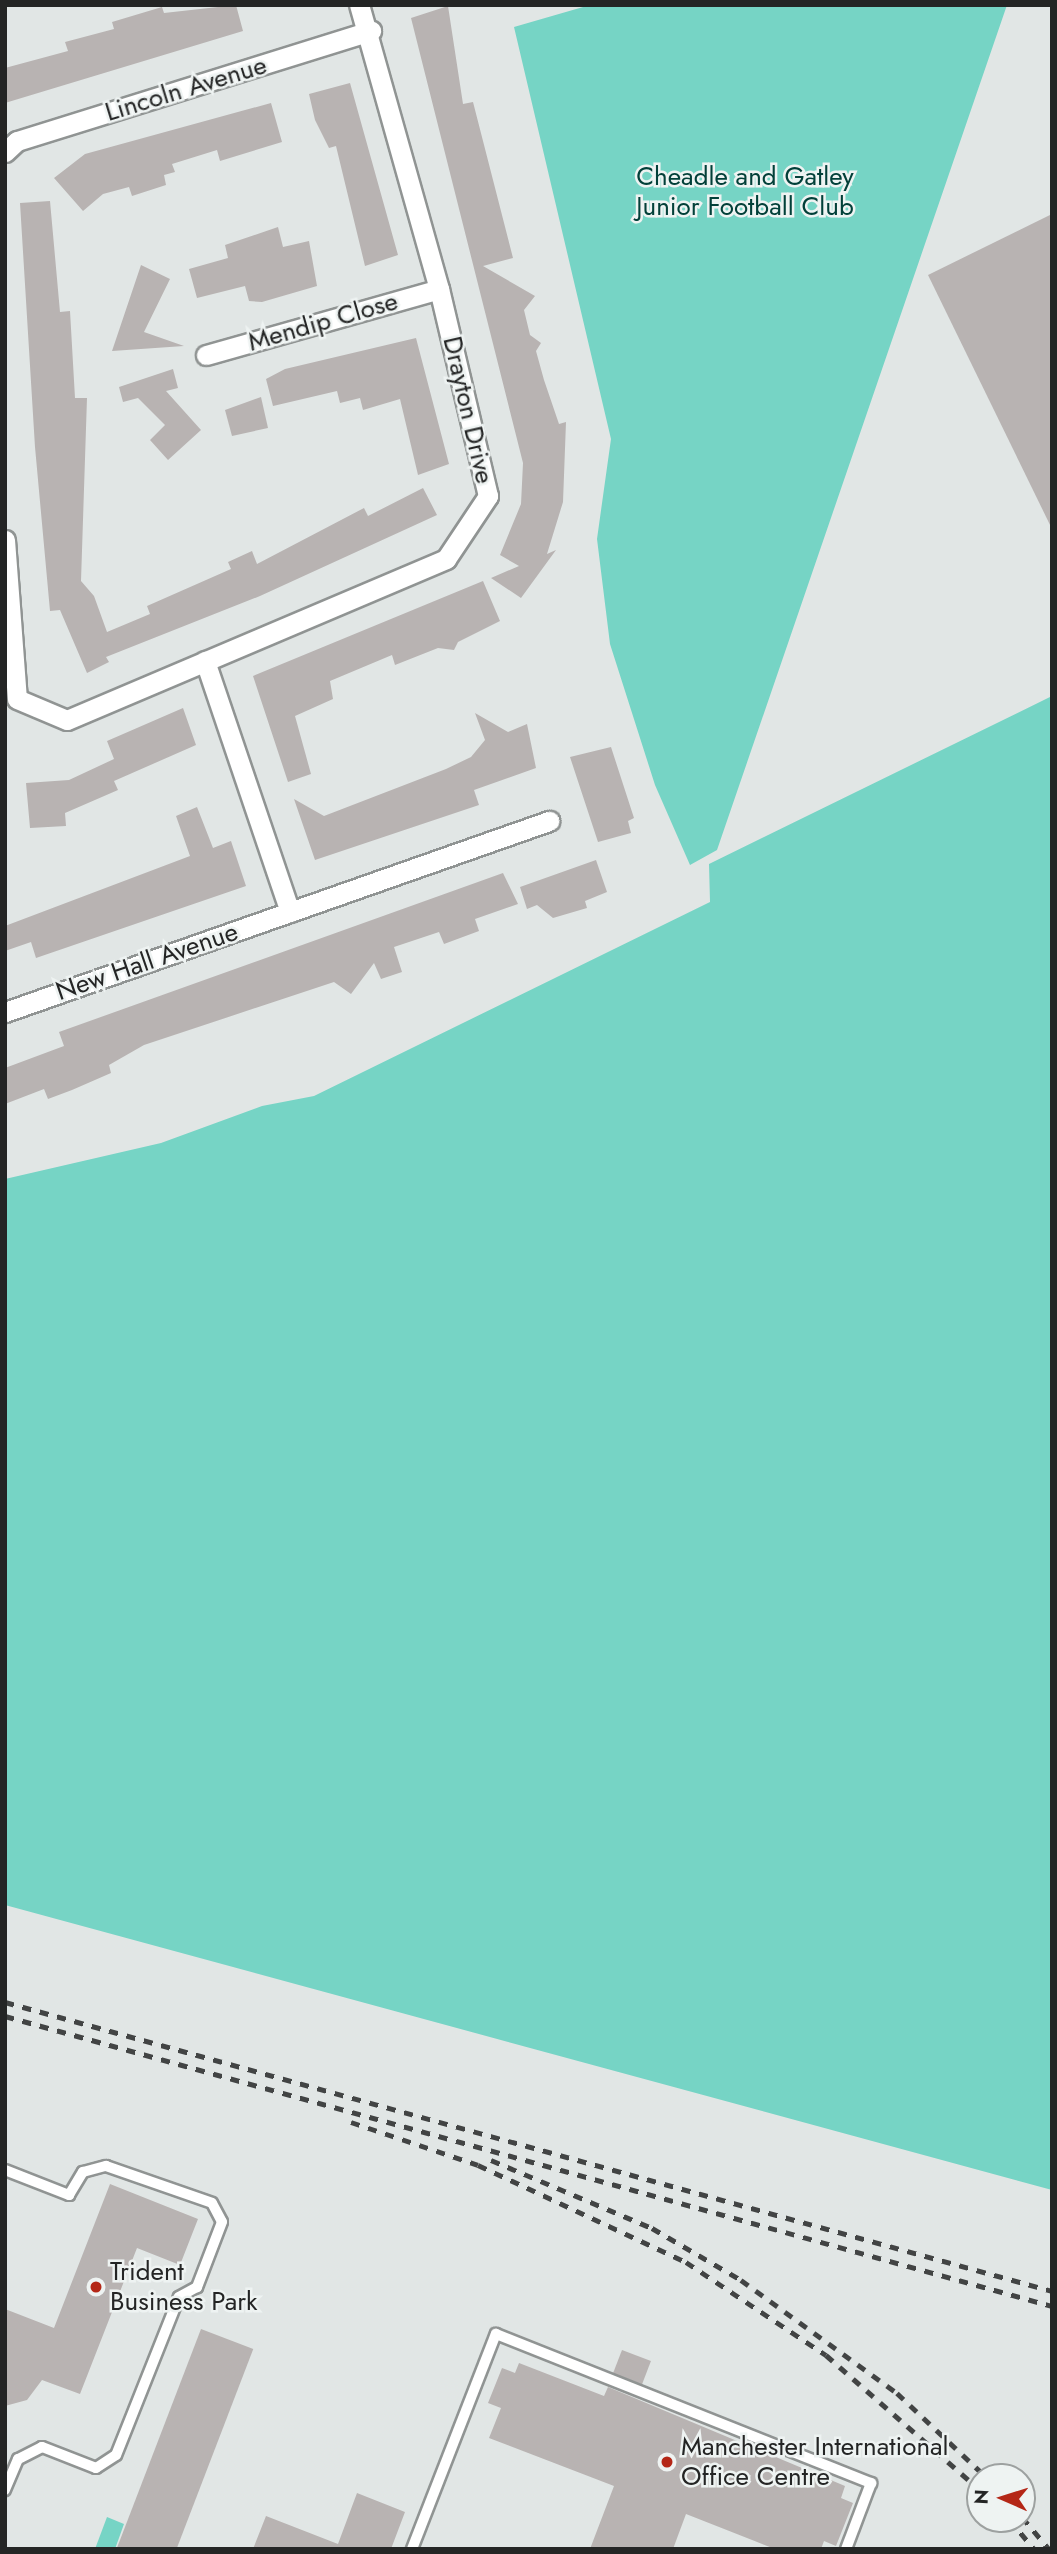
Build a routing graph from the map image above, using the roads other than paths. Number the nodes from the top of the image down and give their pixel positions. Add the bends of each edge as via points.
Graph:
1 (359, 5) edge
2 (370, 31) junction
3 (5, 152) edge
4 (439, 289) junction
5 (206, 355) dead end
6 (5, 540) edge
7 (205, 661) junction
8 (549, 821) dead end
9 (290, 912) junction
10 (5, 1012) edge
11 (5, 2170) edge
12 (5, 2490) edge
13 (412, 2549) edge
14 (846, 2549) edge

1 - 2 street, Drayton Drive
2 - 3 street, Lincoln Avenue via 17,141
2 - 4 street, Drayton Drive
4 - 5 street, Mendip Close
4 - 7 street, Drayton Drive via 488,496 446,559
6 - 7 street, Drayton Drive via 17,699 67,720
7 - 9 street
8 - 9 street, New Hall Avenue
9 - 10 street, New Hall Avenue
11 - 12 lane via 69,2195 83,2172 106,2166 212,2203 222,2222 197,2287 179,2297 116,2455 96,2468 42,2447 18,2459
13 - 14 lane via 496,2334 871,2483

